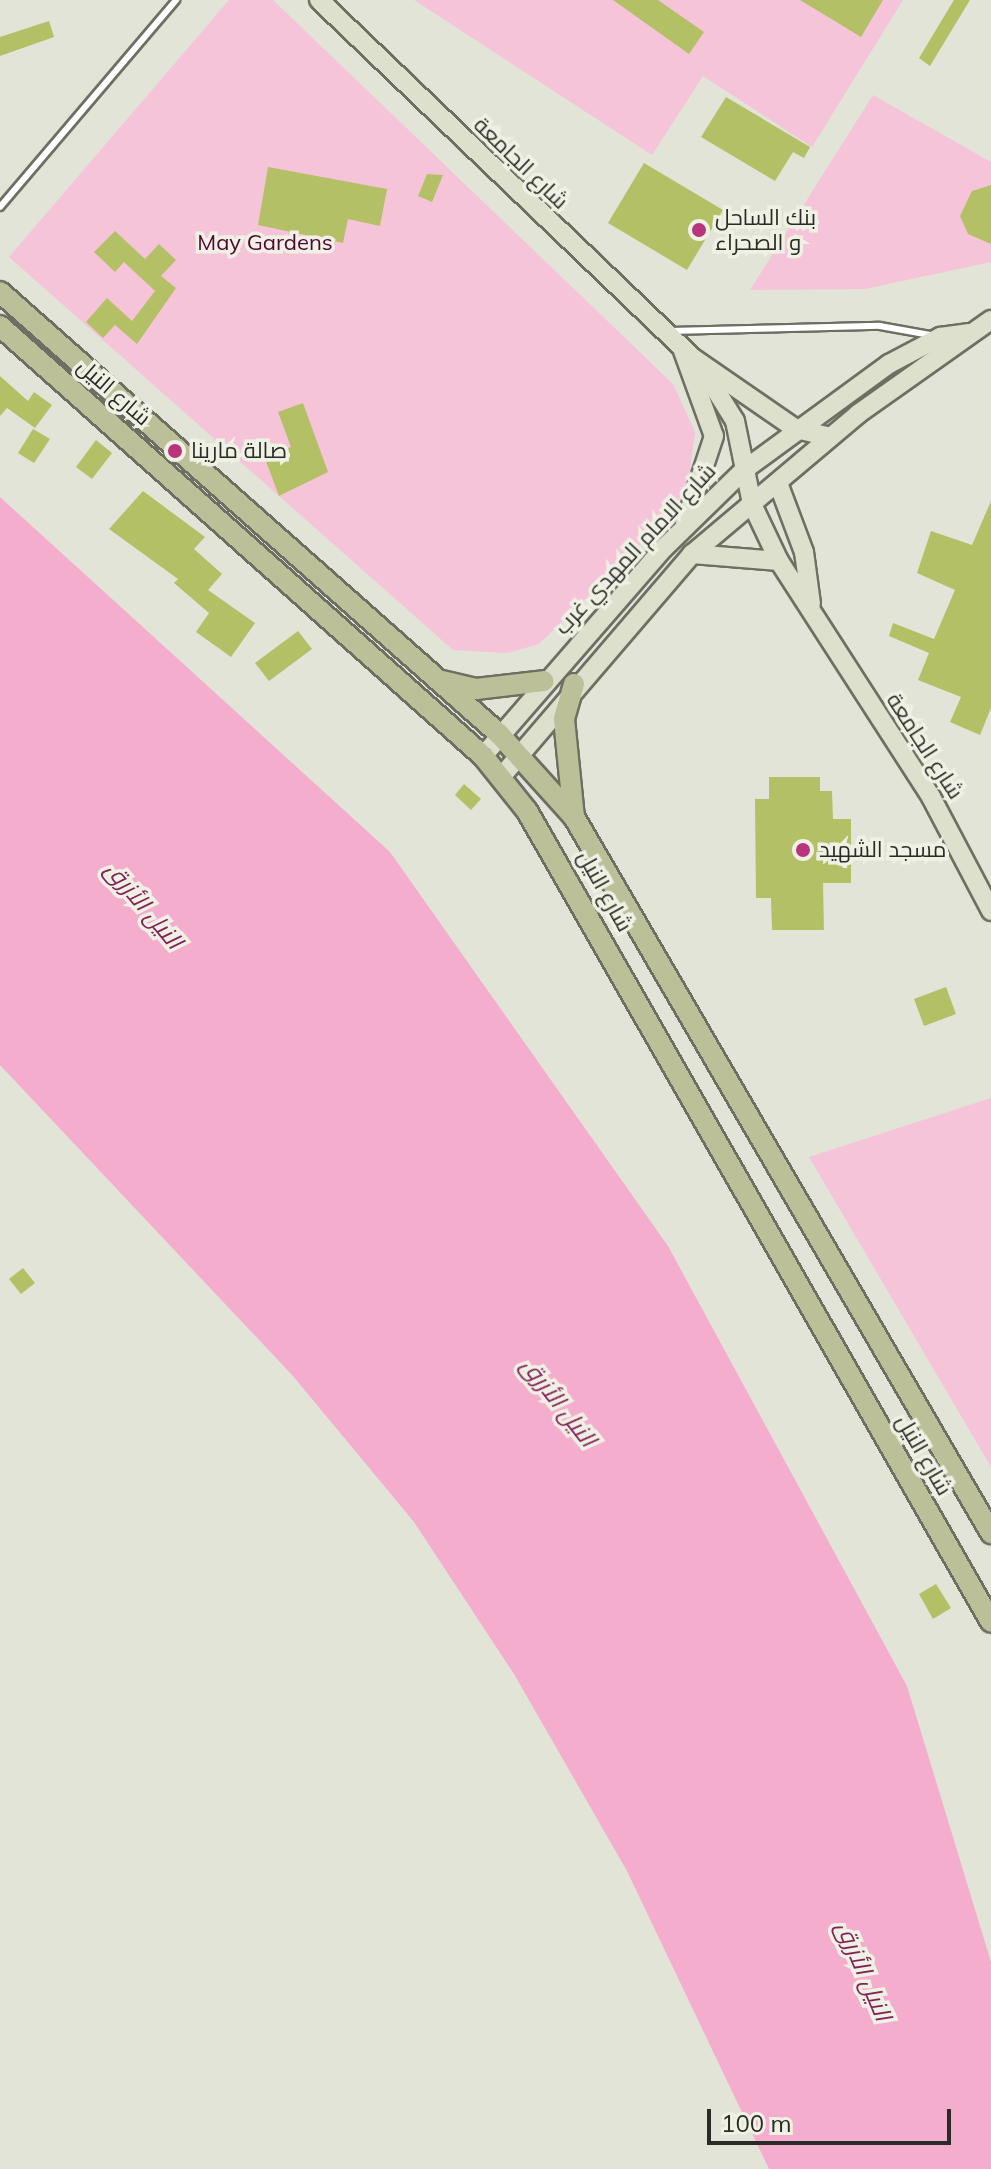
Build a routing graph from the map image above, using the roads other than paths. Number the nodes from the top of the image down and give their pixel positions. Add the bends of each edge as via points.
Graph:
1 (176, 0) edge
2 (319, 0) edge
3 (0, 207) edge
4 (0, 292) edge
5 (991, 320) edge
6 (0, 326) edge
7 (663, 330) junction
8 (968, 333) junction
9 (940, 337) junction
10 (688, 353) junction
11 (796, 429) junction
12 (830, 437) junction
13 (744, 470) junction
14 (778, 483) junction
15 (752, 504) junction
16 (684, 526) junction
17 (692, 554) junction
18 (779, 561) junction
19 (348, 598) junction
20 (812, 611) junction
21 (333, 620) junction
22 (439, 681) junction
23 (544, 681) junction
24 (574, 684) junction
25 (499, 734) junction
26 (519, 753) junction
27 (483, 756) junction
28 (501, 777) junction
29 (574, 817) junction
30 (991, 911) edge
31 (682, 1003) junction
32 (651, 1023) junction
33 (991, 1533) edge
34 (991, 1622) edge

1 - 3 lane
2 - 7 main road, شارع الجامعة
4 - 19 main road, شارع النيل
5 - 8 main road, شارع الامام المهدي غرب
6 - 21 main road, شارع النيل
7 - 9 lane via 880,326
7 - 10 main road, شارع الجامعة
8 - 9 main road, شارع الامام المهدي غرب
8 - 12 main road, شارع الامام المهدي غرب
9 - 11 main road, شارع الامام المهدي غرب
10 - 11 main road, شارع الجامعة
10 - 13 main road, شارع الجامعة via 726,399
10 - 16 main road via 714,436
11 - 12 main road, شارع الجامعة
11 - 13 main road, شارع الامام المهدي غرب
12 - 14 main road, شارع الامام المهدي غرب
13 - 15 main road, شارع الجامعة
13 - 16 main road, شارع الامام المهدي غرب
14 - 15 main road, شارع الامام المهدي غرب
14 - 20 main road, شارع الجامعة via 804,552
15 - 17 main road, شارع الامام المهدي غرب
15 - 18 main road, شارع الجامعة
16 - 23 main road, شارع الامام المهدي غرب
17 - 18 main road
17 - 24 main road, شارع الامام المهدي غرب
18 - 20 main road, شارع الجامعة
19 - 21 main road
19 - 22 main road, شارع النيل
20 - 30 main road, شارع الجامعة via 931,797
21 - 27 main road, شارع النيل
22 - 23 main road via 476,689
22 - 25 main road, شارع النيل
23 - 25 main road, شارع الامام المهدي غرب
24 - 26 main road, شارع الامام المهدي غرب
24 - 29 main road via 564,719
25 - 26 main road, شارع النيل
25 - 27 main road, شارع الامام المهدي غرب
26 - 28 main road, شارع الامام المهدي غرب
26 - 29 main road, شارع النيل
27 - 28 main road, شارع النيل
28 - 32 main road, شارع النيل via 547,839
29 - 31 main road, شارع النيل
31 - 32 main road
31 - 33 main road, شارع النيل
32 - 34 main road, شارع النيل

